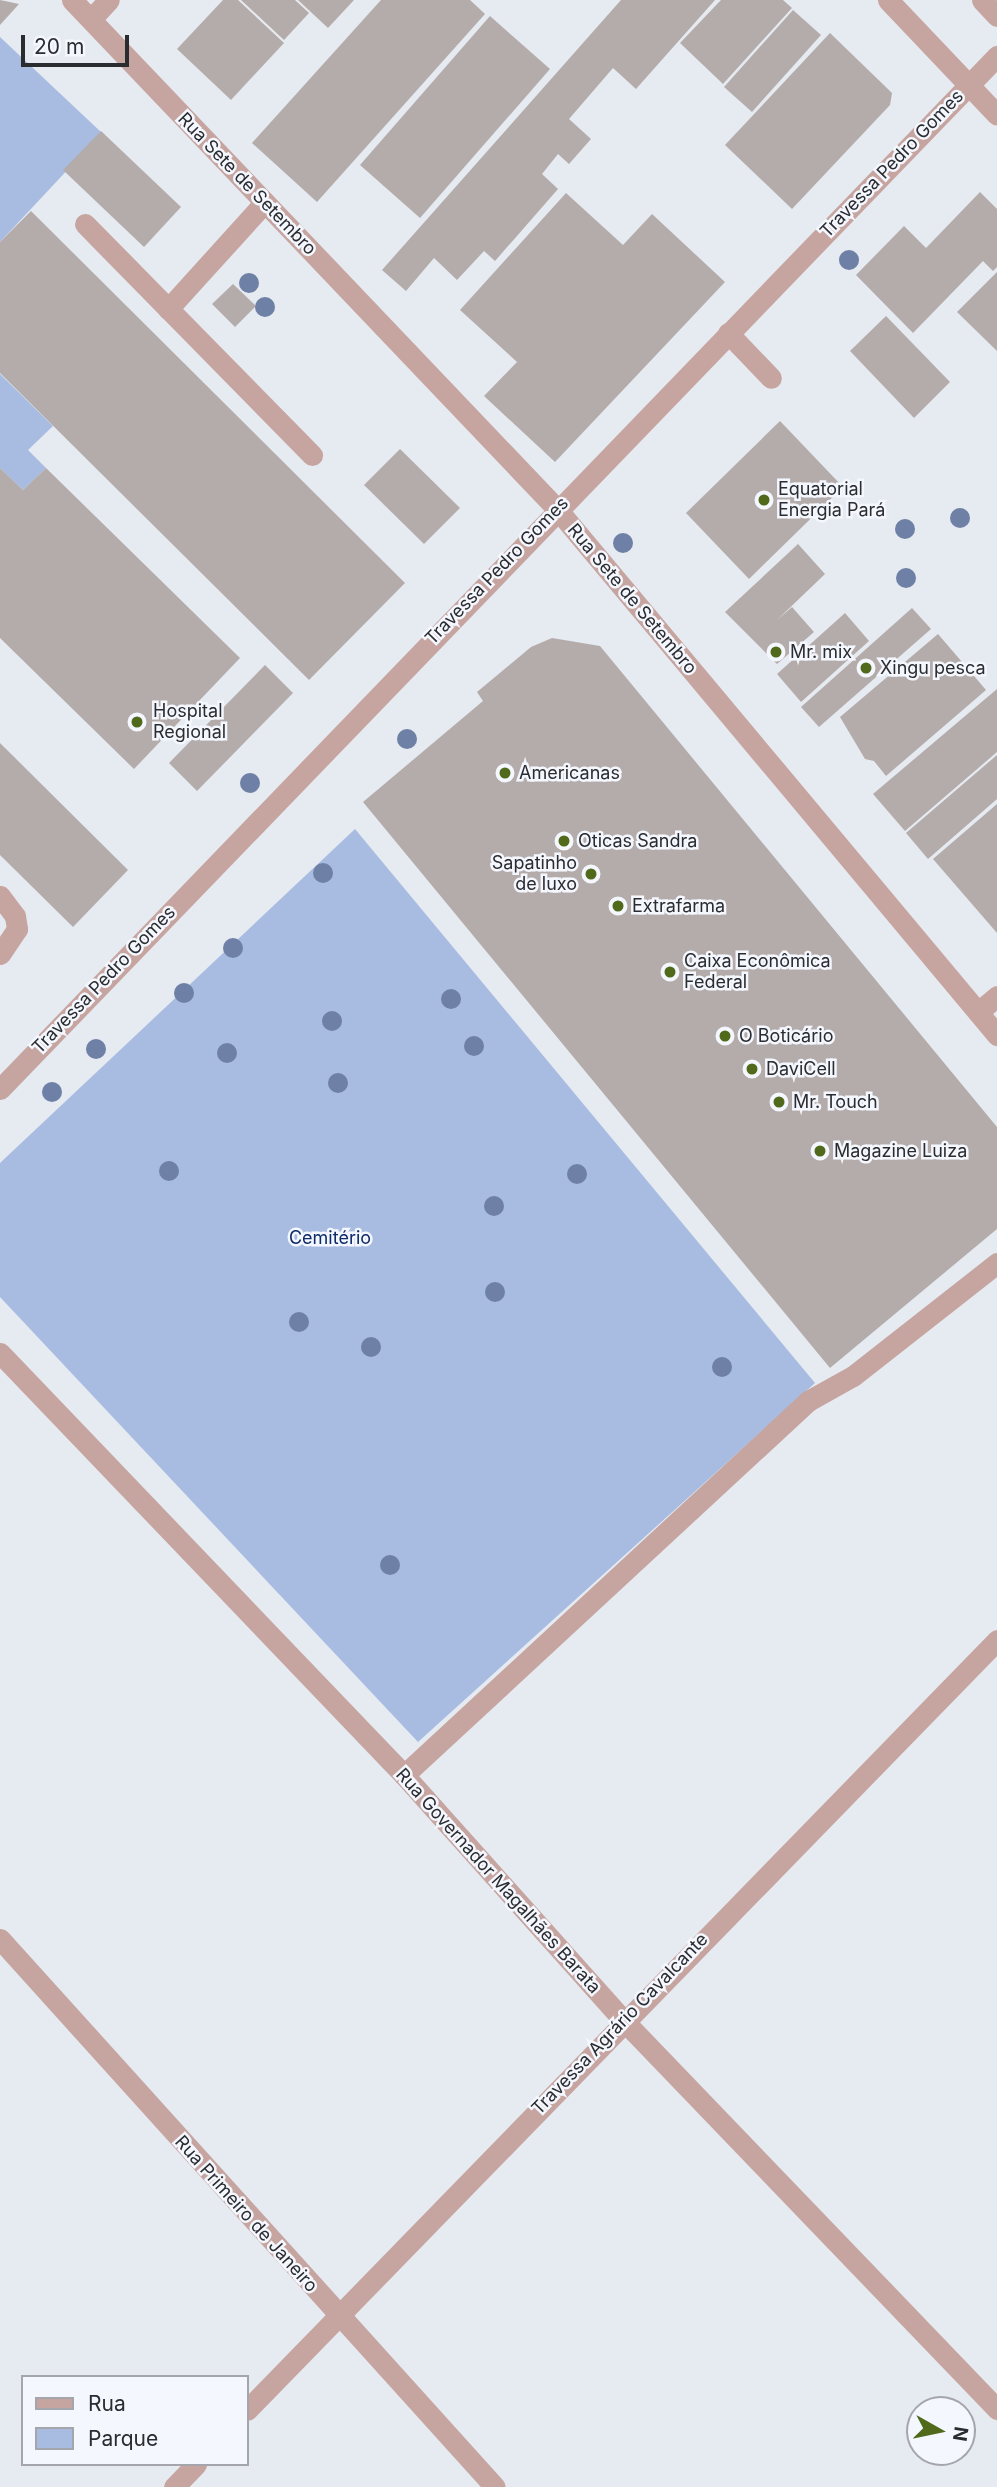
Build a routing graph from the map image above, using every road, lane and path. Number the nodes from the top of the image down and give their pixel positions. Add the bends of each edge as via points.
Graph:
1 (72, 0) edge
2 (109, 0) edge
3 (888, 0) edge
4 (982, 0) edge
5 (997, 16) edge
6 (91, 19) junction
7 (997, 56) edge
8 (969, 84) junction
9 (997, 115) edge
10 (265, 202) junction
11 (85, 224) dead end
12 (168, 309) junction
13 (728, 333) junction
14 (771, 378) dead end
15 (312, 455) dead end
16 (557, 509) junction
17 (0, 896) edge
18 (0, 954) edge
19 (997, 996) edge
20 (978, 1012) junction
21 (997, 1035) edge
22 (0, 1089) edge
23 (997, 1263) edge
24 (0, 1353) edge
25 (997, 1640) edge
26 (404, 1775) junction
27 (0, 1939) edge
28 (623, 2020) junction
29 (337, 2315) junction
30 (248, 2409) edge
31 (997, 2409) edge
32 (194, 2466) edge
33 (174, 2487) edge
34 (495, 2487) edge

1 - 6 street, Rua Sete de Setembro
2 - 6 street
3 - 8 street
4 - 5 street
6 - 10 street, Rua Sete de Setembro
7 - 8 street, Travessa Pedro Gomes
8 - 9 street
8 - 13 street, Travessa Pedro Gomes
10 - 12 street
10 - 16 street, Rua Sete de Setembro
11 - 12 street
12 - 15 street
13 - 14 street
13 - 16 street, Travessa Pedro Gomes
16 - 20 street, Rua Sete de Setembro
16 - 22 street, Travessa Pedro Gomes
17 - 18 street via 15,916 17,929
19 - 20 street
20 - 21 street, Rua Sete de Setembro
23 - 26 street via 853,1376 808,1401
24 - 26 street, Rua Governador Magalhães Barata
25 - 28 street, Travessa Agrário Cavalcante
26 - 28 street, Rua Governador Magalhães Barata
27 - 29 street, Rua Primeiro de Janeiro
28 - 29 street, Travessa Agrário Cavalcante
28 - 31 street, Rua Governador Magalhães Barata
29 - 30 street, Travessa Agrário Cavalcante
29 - 34 street, Rua Primeiro de Janeiro
32 - 33 street

